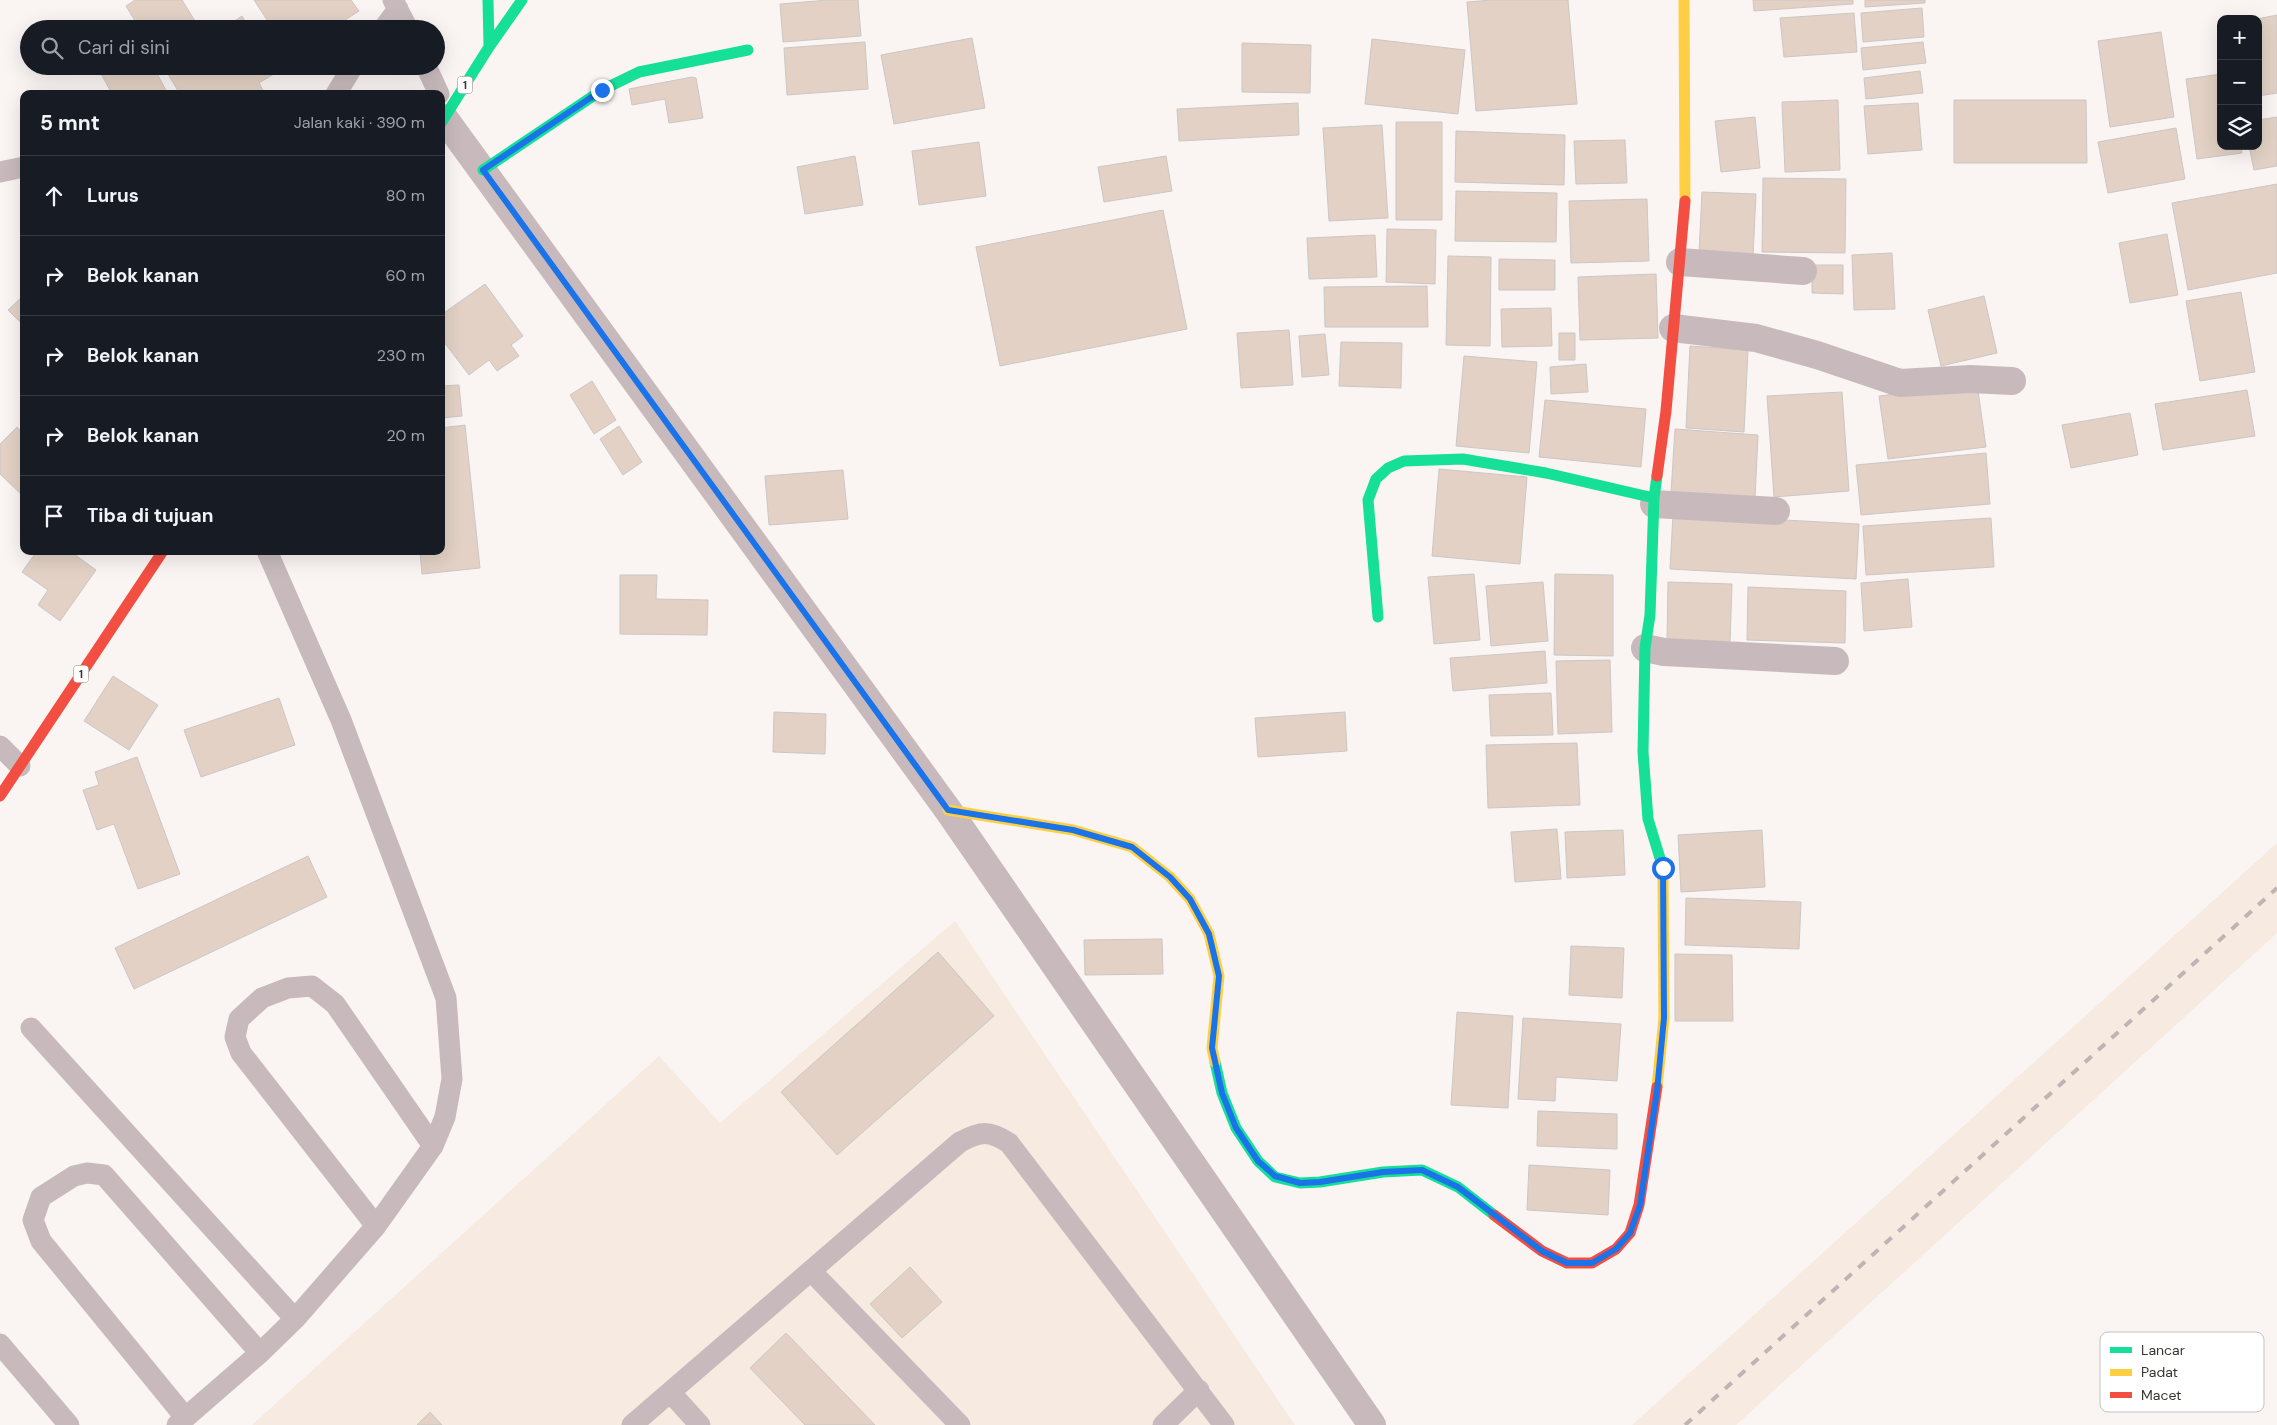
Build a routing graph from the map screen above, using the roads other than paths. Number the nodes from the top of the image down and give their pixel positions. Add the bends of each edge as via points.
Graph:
1 (488, 0) edge
2 (522, 0) edge
3 (1684, 0) edge
4 (396, 4) edge
5 (387, 20) edge
6 (404, 20) edge
7 (489, 47) junction
8 (748, 50) dead end
9 (348, 75) edge
10 (430, 75) edge
11 (338, 90) edge
12 (435, 90) edge
13 (445, 106) edge
14 (445, 112) edge
15 (20, 168) edge
16 (483, 170) junction
17 (0, 172) edge
18 (1680, 262) junction
19 (1803, 271) dead end
20 (1673, 328) junction
21 (2012, 382) dead end
22 (1654, 501) junction
23 (1776, 511) dead end
24 (160, 555) edge
25 (269, 555) edge
26 (1378, 617) dead end
27 (1645, 648) junction
28 (1835, 660) dead end
29 (0, 746) edge
30 (20, 766) junction
31 (0, 796) edge
32 (948, 810) junction
33 (31, 1028) dead end
34 (434, 1146) junction
35 (376, 1226) junction
36 (811, 1271) junction
37 (295, 1319) junction
38 (0, 1344) edge
39 (260, 1353) junction
40 (1199, 1390) junction
41 (670, 1392) junction
42 (181, 1421) edge
43 (69, 1425) edge
44 (632, 1425) edge
45 (700, 1425) edge
46 (960, 1425) edge
47 (1163, 1425) edge
48 (1224, 1425) edge
49 (1372, 1425) edge

1 - 7 main road
2 - 7 main road, 1
3 - 18 main road via 1685,202
4 - 5 lane
4 - 6 lane
7 - 13 main road, 1
8 - 16 main road via 639,72 602,90
9 - 11 lane
10 - 12 lane
14 - 16 street
15 - 17 lane
16 - 32 street
18 - 19 street
18 - 20 main road
20 - 21 street via 1771,342 1900,383 1970,379
20 - 22 main road
22 - 23 street
22 - 26 main road via 1546,472 1463,459 1404,461 1376,478 1368,500
22 - 27 main road via 1650,615
24 - 30 main road, 1
25 - 34 lane via 341,720 446,998 452,1079 445,1117
27 - 28 street via 1664,652
27 - 32 main road via 1643,752 1648,818 1663,868 1664,1018 1640,1205 1630,1233 1616,1249 1592,1263 1567,1263 1542,1251 1458,1187 1422,1170 1300,1183 1275,1176 1258,1161 1236,1128 1222,1093 1212,1048 1219,976 1209,934 1190,899 1170,877 1132,847 1073,830
29 - 30 lane
30 - 31 main road, 1
32 - 49 street
33 - 37 lane
34 - 35 lane
34 - 35 lane via 335,1004 312,986 288,988 262,998 239,1019 235,1037 241,1054
35 - 37 lane
36 - 40 lane via 960,1142 975,1134 995,1134 1009,1144
36 - 41 lane
36 - 46 lane
37 - 39 lane
38 - 43 lane
39 - 42 lane
39 - 42 lane via 104,1176 87,1173 74,1176 41,1197 33,1220 41,1241
40 - 47 lane
40 - 48 lane
41 - 44 lane
41 - 45 lane

